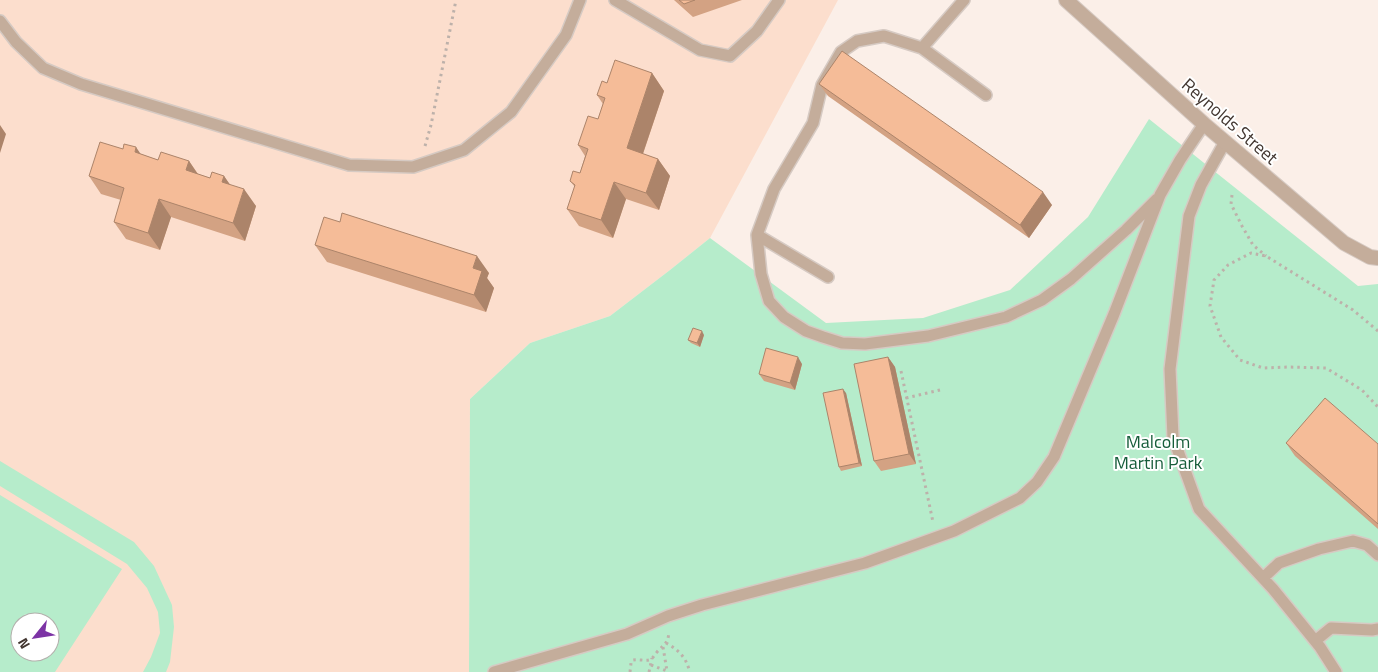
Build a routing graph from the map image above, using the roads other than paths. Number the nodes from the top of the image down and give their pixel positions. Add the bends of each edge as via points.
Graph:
1 (580, 0) edge
2 (615, 0) edge
3 (779, 0) edge
4 (964, 0) edge
5 (1066, 0) edge
6 (0, 21) edge
7 (922, 48) junction
8 (986, 95) dead end
9 (1204, 124) junction
10 (1225, 142) junction
11 (1160, 196) junction
12 (757, 235) junction
13 (1378, 258) edge
14 (828, 277) dead end
15 (1378, 555) edge
16 (1263, 578) junction
17 (1378, 629) edge
18 (1315, 641) junction
19 (494, 672) edge
20 (1336, 672) edge

1 - 6 lane via 566,34 511,112 464,150 413,167 349,165 81,84 43,68
2 - 3 lane via 700,50 730,56 757,31
4 - 7 lane
5 - 9 street, Reynolds Street
7 - 8 lane
7 - 12 lane via 884,36 857,41 841,52 822,85 813,123 774,189
9 - 10 street, Reynolds Street
9 - 11 lane
10 - 13 street, Reynolds Street via 1344,244
10 - 16 lane via 1201,184 1189,216 1170,369 1173,437 1199,509
11 - 12 lane via 1071,280 1042,300 996,320 928,336 865,344 842,343 823,337 784,317 770,301 761,274
11 - 19 lane via 1054,456 1037,482 1020,498 954,531 865,563 702,605 620,636
12 - 14 lane
15 - 16 lane via 1367,545 1353,541 1319,548 1279,563
16 - 18 lane
17 - 18 lane via 1330,628
18 - 20 lane

